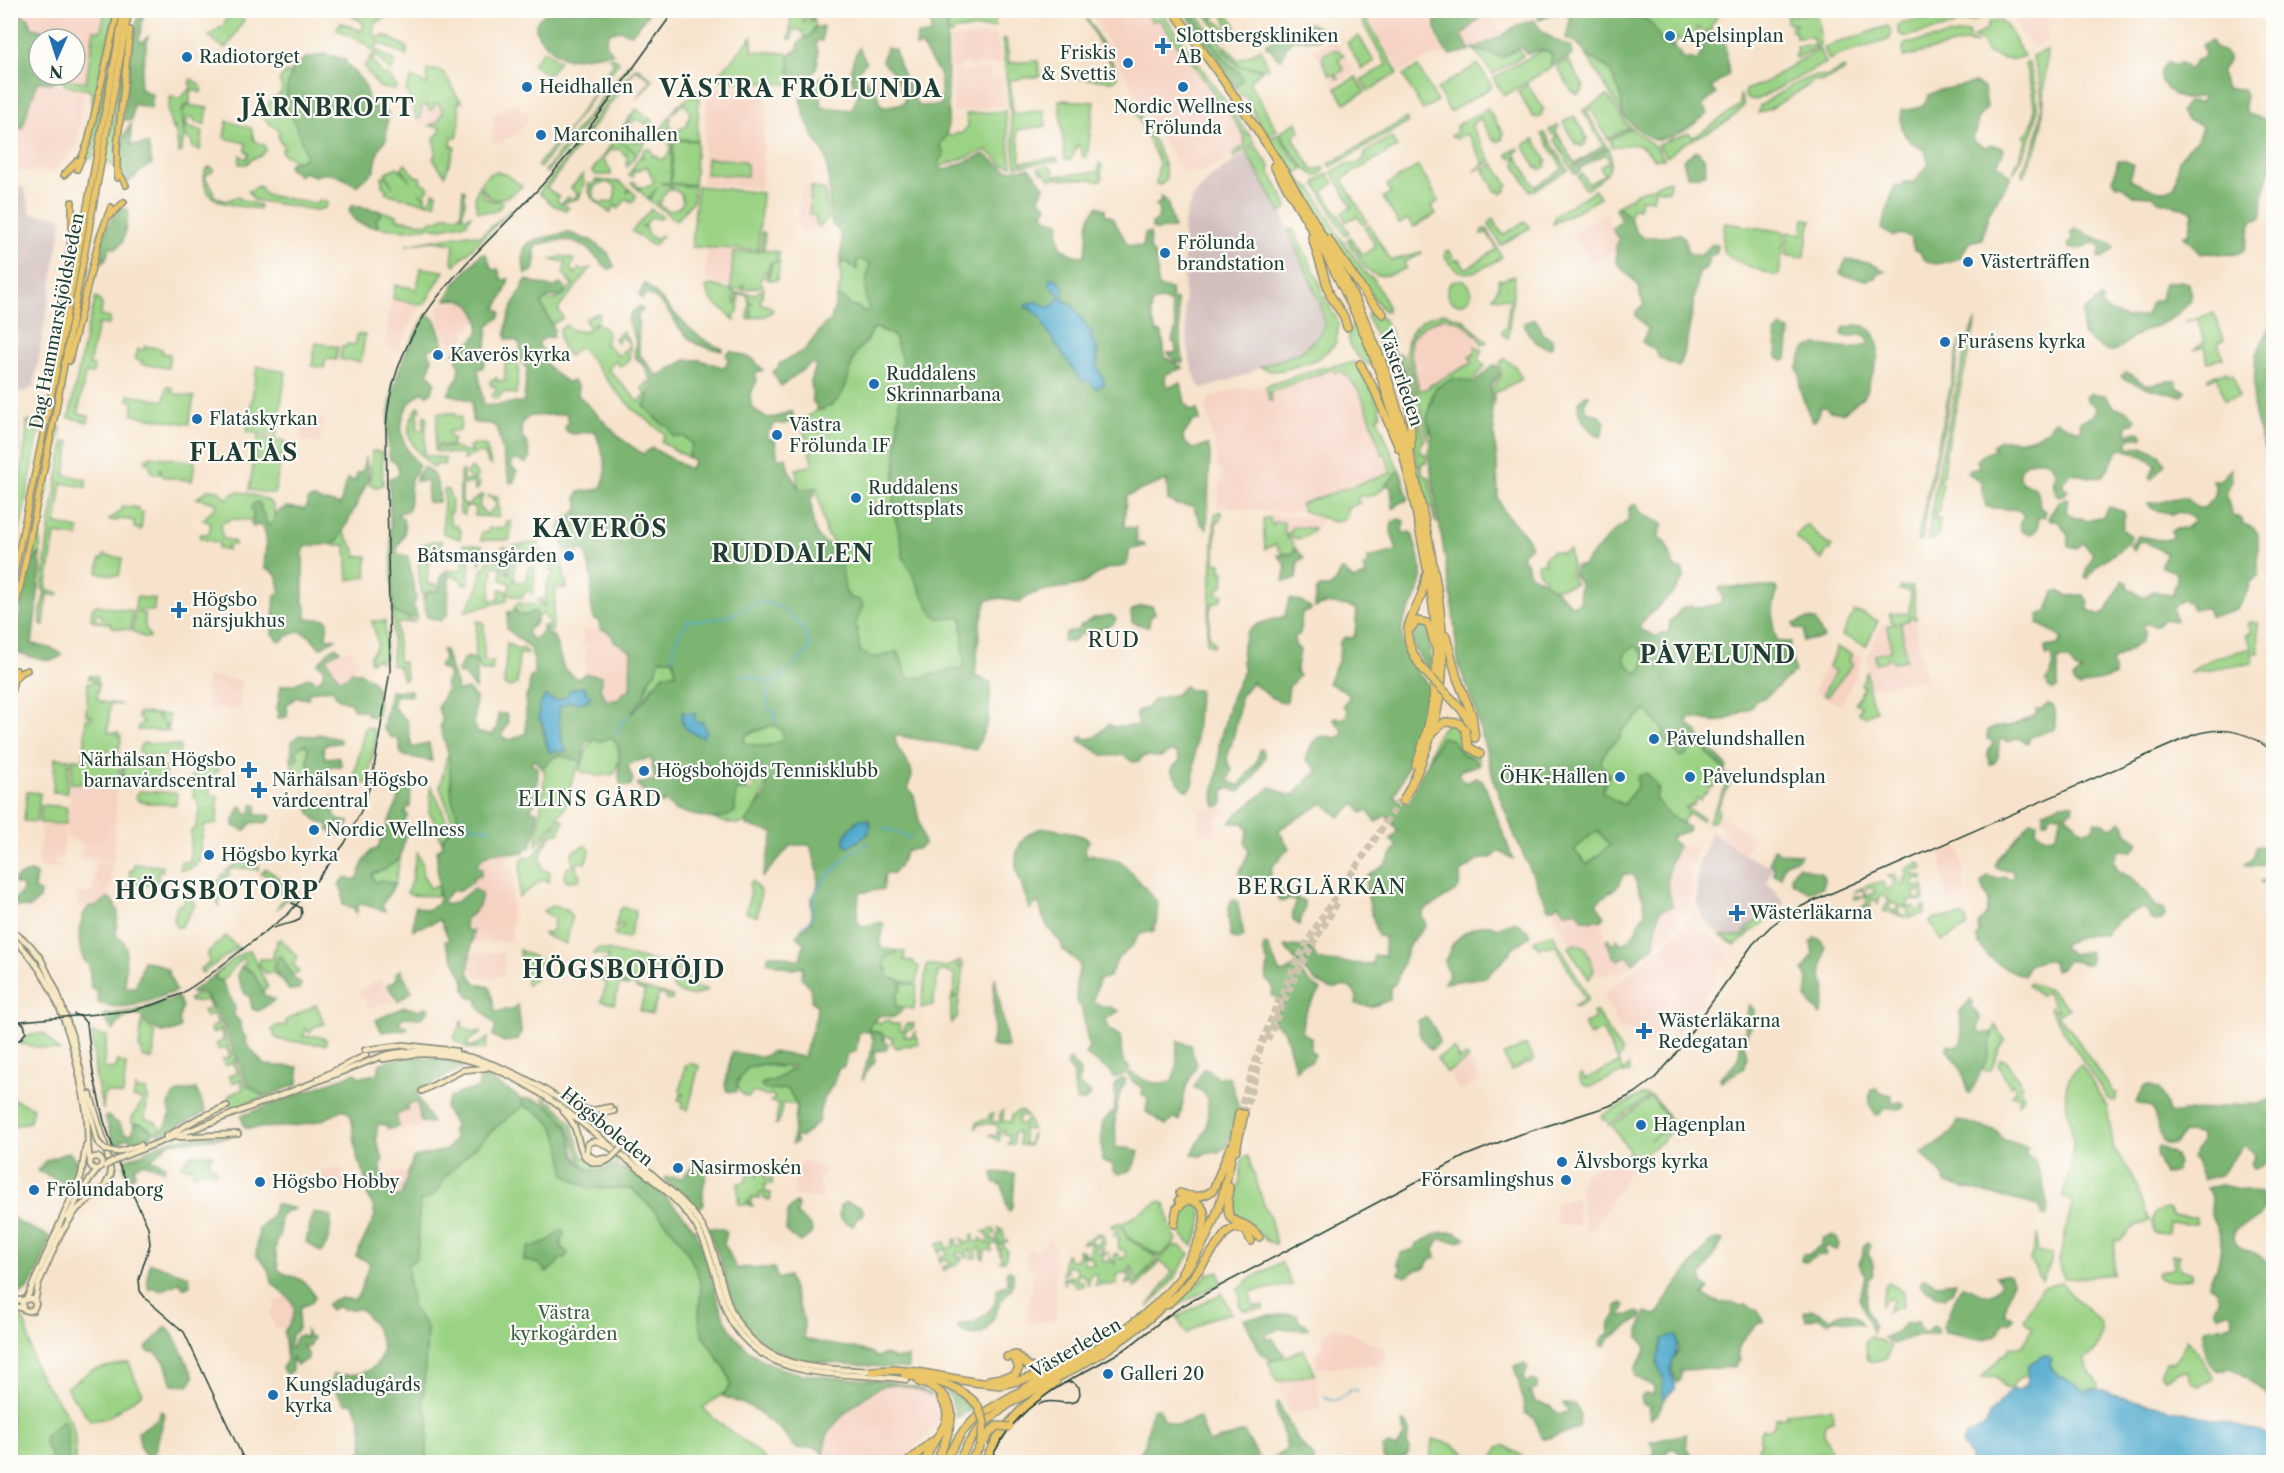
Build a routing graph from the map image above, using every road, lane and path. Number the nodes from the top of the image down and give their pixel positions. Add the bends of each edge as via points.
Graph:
1 (118, 10) edge
2 (124, 10) edge
3 (131, 10) edge
4 (1168, 10) edge
5 (1173, 10) edge
6 (84, 153) junction
7 (77, 169) dead end
8 (118, 170) junction
9 (64, 175) dead end
10 (117, 178) dead end
11 (126, 185) dead end
12 (72, 202) dead end
13 (124, 202) dead end
14 (111, 207) dead end
15 (1305, 207) junction
16 (107, 220) junction
17 (1311, 229) junction
18 (1383, 314) dead end
19 (1347, 327) dead end
20 (1395, 352) dead end
21 (1360, 363) dead end
22 (55, 415) junction
23 (47, 417) junction
24 (1411, 458) junction
25 (1407, 469) junction
26 (1428, 568) junction
27 (14, 571) junction
28 (10, 588) edge
29 (10, 593) edge
30 (1443, 626) junction
31 (10, 636) edge
32 (1409, 637) junction
33 (16, 670) dead end
34 (25, 670) dead end
35 (1437, 670) junction
36 (14, 681) junction
37 (10, 698) edge
38 (1432, 732) junction
39 (1480, 754) dead end
40 (10, 929) edge
41 (10, 936) edge
42 (469, 1056) junction
43 (374, 1060) junction
44 (80, 1063) junction
45 (501, 1071) junction
46 (300, 1088) junction
47 (422, 1090) dead end
48 (554, 1098) junction
49 (227, 1106) dead end
50 (238, 1134) dead end
51 (167, 1138) junction
52 (627, 1142) junction
53 (1233, 1143) junction
54 (118, 1152) junction
55 (612, 1156) junction
56 (98, 1157) junction
57 (624, 1157) junction
58 (88, 1161) junction
59 (101, 1168) junction
60 (1229, 1186) junction
61 (1194, 1201) junction
62 (1174, 1224) dead end
63 (61, 1233) junction
64 (1259, 1238) dead end
65 (1251, 1241) dead end
66 (1170, 1292) junction
67 (26, 1299) junction
68 (35, 1301) junction
69 (10, 1302) edge
70 (23, 1309) junction
71 (1151, 1318) junction
72 (1098, 1347) junction
73 (1085, 1362) junction
74 (872, 1371) junction
75 (1056, 1371) junction
76 (950, 1377) junction
77 (907, 1380) junction
78 (1033, 1384) junction
79 (1010, 1427) dead end
80 (938, 1437) junction
81 (980, 1446) junction
82 (959, 1460) edge
83 (908, 1462) edge
84 (926, 1462) edge
85 (938, 1462) edge
86 (945, 1462) edge
87 (970, 1462) edge
88 (984, 1462) edge

1 - 6 main road
2 - 23 main road, Dag Hammarskjöldsleden
3 - 8 main road
3 - 22 main road, Dag Hammarskjöldsleden
4 - 17 highway, Västerleden via 1232,101
5 - 15 highway, Västerleden via 1230,89
6 - 7 main road
6 - 9 main road
8 - 10 main road
8 - 11 main road
12 - 23 main road via 72,232
13 - 16 main road
14 - 16 main road
15 - 18 highway
15 - 24 highway, Västerleden via 1372,337
16 - 22 main road via 98,242
17 - 19 highway via 1328,289
17 - 25 highway, Västerleden via 1372,353
20 - 24 highway via 1410,403
21 - 25 highway
22 - 31 main road, Dag Hammarskjöldsleden
23 - 27 main road, Dag Hammarskjöldsleden
24 - 30 highway, Västerleden
25 - 26 highway, Västerleden
26 - 32 highway via 1423,597 1409,624
26 - 35 highway, Västerleden via 1437,631
27 - 28 main road
27 - 29 main road, Dag Hammarskjöldsleden
30 - 32 highway, bridge via 1454,670 1472,715 1475,738 1466,715 1416,660
30 - 38 highway, Västerleden via 1442,681
32 - 35 highway via 1414,622 1427,623
33 - 36 main road
34 - 36 main road
35 - 38 highway, Västerleden via 1426,736 1402,800 1420,767
36 - 37 main road
38 - 39 highway via 1445,722 1459,723 1470,747
40 - 44 main road via 30,945 49,973
41 - 58 main road via 36,963 68,1037 84,1102
42 - 43 main road, Högsboleden via 412,1051
42 - 46 main road via 404,1045 366,1052
42 - 48 main road, Högsboleden via 504,1069
43 - 45 main road, Högsboleden via 444,1056
43 - 46 main road, Högsboleden
44 - 54 main road, bridge via 97,1141 105,1150
44 - 63 main road via 111,1174 106,1185 77,1209
45 - 47 main road via 466,1069
45 - 48 main road, Högsboleden
46 - 51 main road, Högsboleden
48 - 52 main road, Högsboleden
48 - 52 main road via 590,1111 612,1109 602,1119
48 - 55 main road via 572,1122 587,1159 600,1163
48 - 57 main road, Högsboleden
49 - 51 main road
50 - 51 main road
51 - 54 main road, Högsboleden
51 - 59 main road, Högsboleden, bridge
52 - 55 main road, bridge
52 - 74 main road, Högsboleden via 701,1224 713,1251 727,1304 755,1343 778,1358 801,1365
53 - 60 highway, Västerleden via 1242,1114
53 - 61 highway via 1213,1190 1200,1196 1180,1196
53 - 66 highway, Västerleden via 1214,1221 1191,1265
54 - 56 main road, Högsboleden, bridge
55 - 57 main road via 593,1158 588,1146 592,1141 598,1142
56 - 58 main road, Högsboleden
56 - 59 main road
57 - 77 main road, Högsboleden via 670,1197 698,1229 727,1315 756,1350 798,1369
58 - 59 main road via 92,1168
58 - 67 main road
59 - 63 main road via 79,1193
60 - 64 highway via 1229,1217 1249,1227
60 - 71 highway, Västerleden via 1213,1234 1198,1262
61 - 62 highway via 1179,1204
61 - 66 highway via 1204,1210 1205,1222
63 - 68 main road
65 - 71 highway via 1246,1230 1230,1230 1188,1284
66 - 72 highway, Västerleden via 1146,1315
67 - 68 main road
67 - 69 main road
67 - 70 main road
68 - 70 main road via 33,1310
69 - 70 main road
71 - 73 highway, Västerleden via 1120,1343
72 - 75 highway, Västerleden
72 - 76 highway via 1042,1370 1028,1368 1010,1354 1007,1357 1015,1359 1019,1368 1008,1378
73 - 82 highway, Västerleden via 996,1414 969,1442
73 - 88 highway via 1024,1407 1000,1432
74 - 76 highway
74 - 81 highway, bridge via 944,1384 969,1396 984,1422
75 - 76 highway via 1001,1385
75 - 78 highway, Västerleden
77 - 80 highway via 933,1390 943,1401 946,1422
77 - 85 highway via 935,1388 949,1402 950,1429
78 - 86 highway, Västerleden via 977,1417 958,1438
78 - 86 highway, Västerleden via 1003,1396 969,1419 957,1432
79 - 81 highway, bridge via 993,1429
80 - 83 highway
80 - 84 highway
81 - 87 highway

